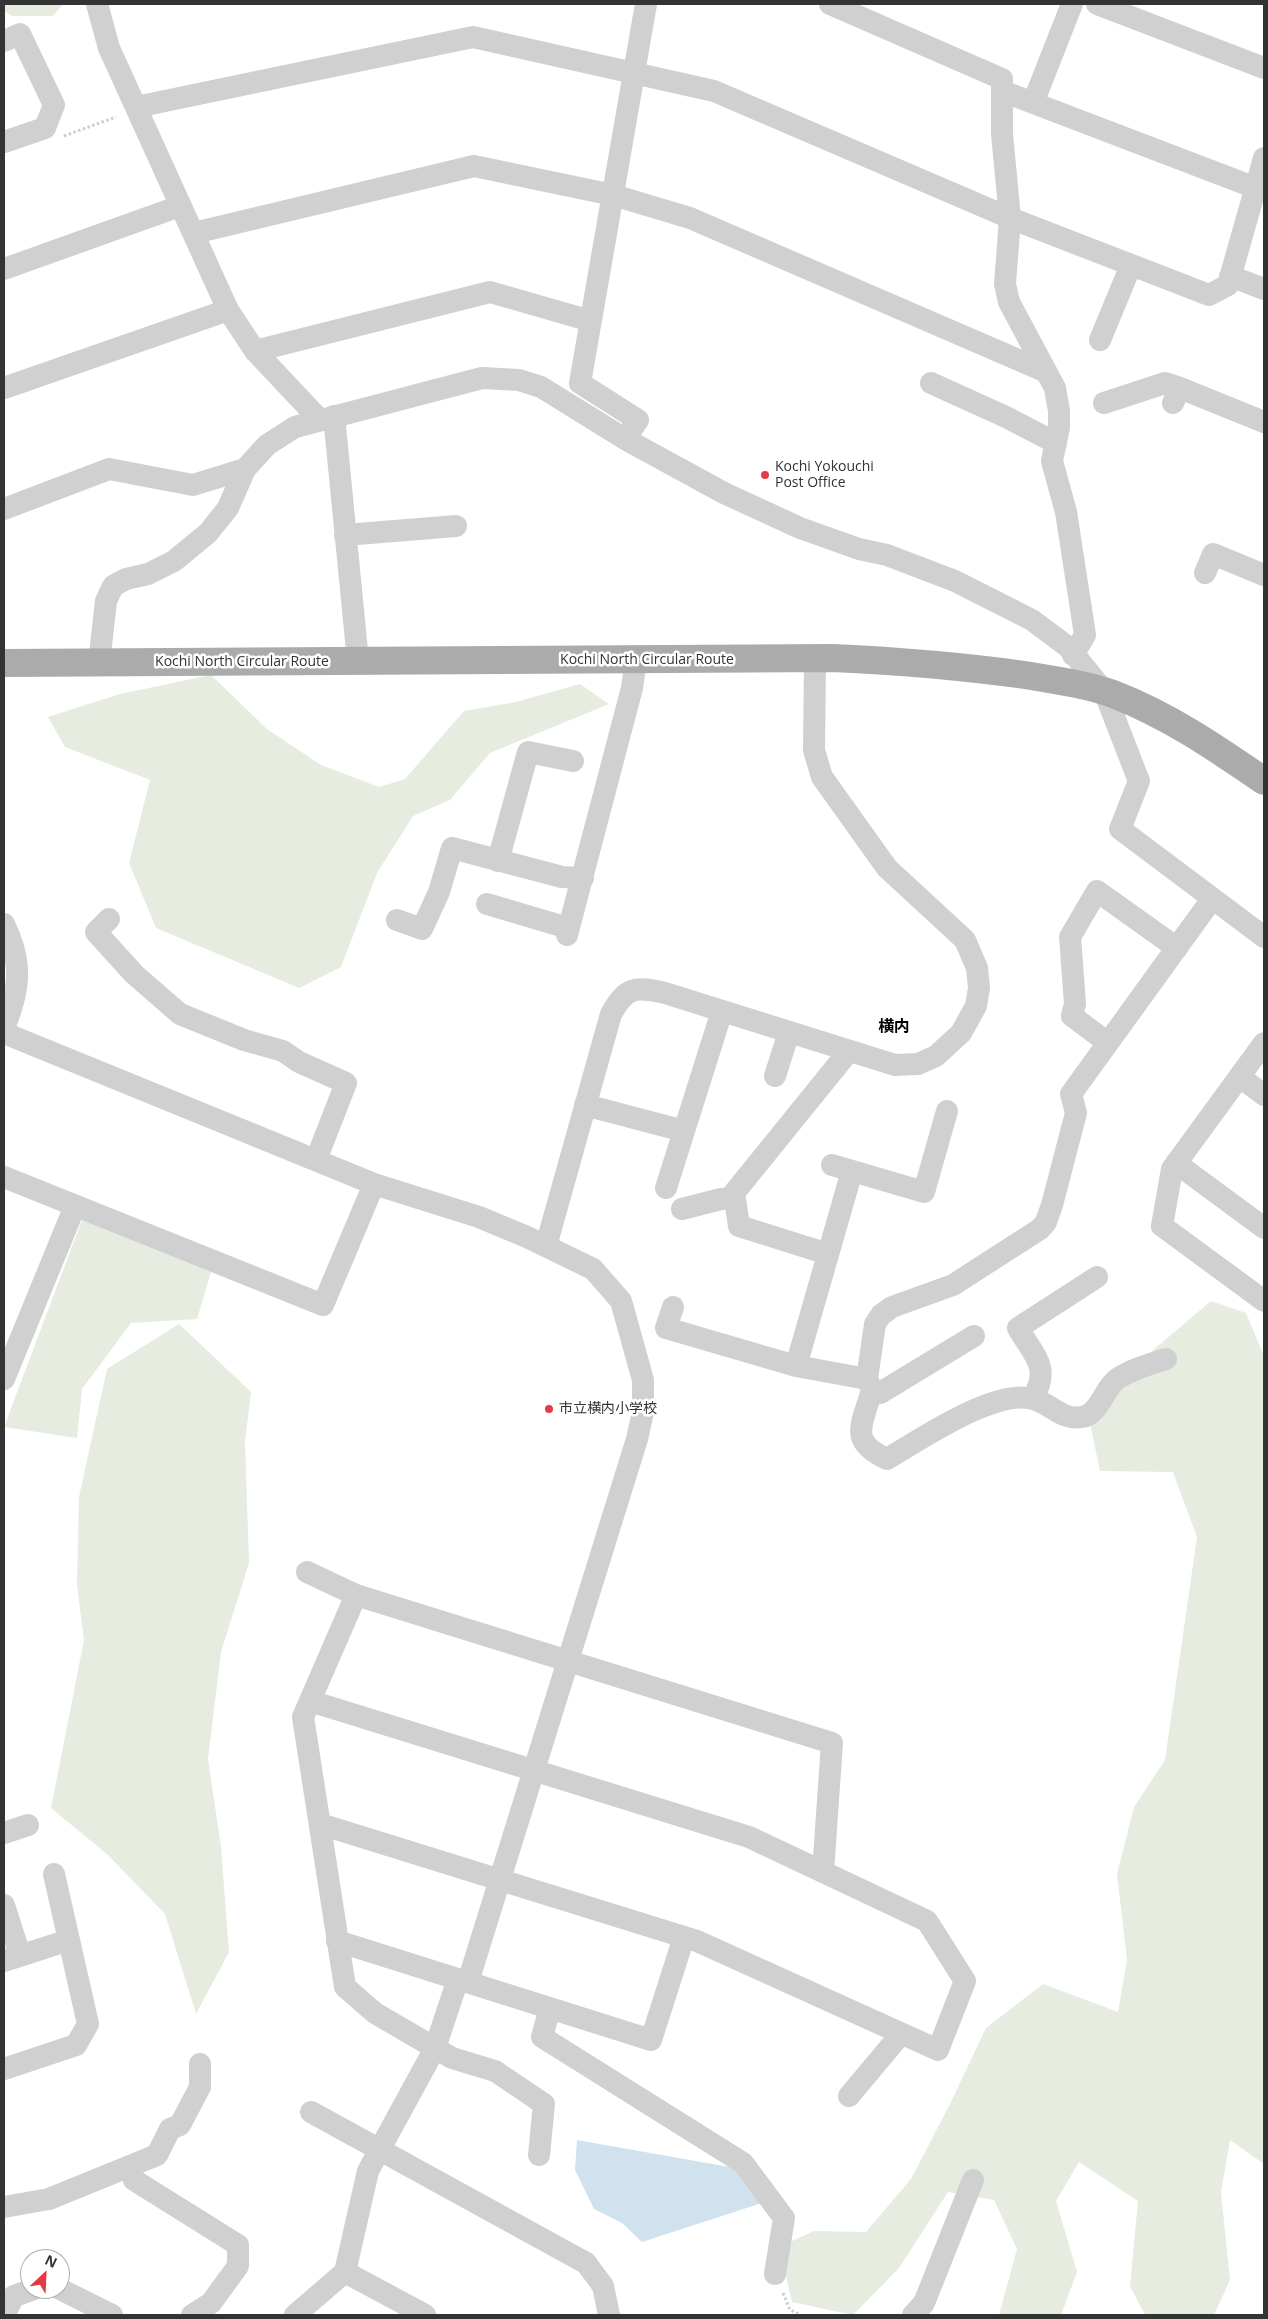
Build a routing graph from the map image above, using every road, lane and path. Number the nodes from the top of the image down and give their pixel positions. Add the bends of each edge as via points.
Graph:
1 (96, 4) edge
2 (646, 4) edge
3 (830, 4) edge
4 (1072, 4) edge
5 (1096, 4) edge
6 (4, 41) edge
7 (1264, 68) edge
8 (634, 73) junction
9 (1002, 91) junction
10 (1033, 103) junction
11 (136, 107) junction
12 (45, 128) junction
13 (4, 142) edge
14 (1264, 162) edge
15 (1256, 188) junction
16 (613, 195) junction
17 (180, 206) junction
18 (1010, 218) junction
19 (194, 233) junction
20 (1131, 265) junction
21 (4, 269) edge
22 (1230, 276) junction
23 (1264, 289) edge
24 (228, 310) junction
25 (591, 321) junction
26 (1100, 340) dead end
27 (255, 350) junction
28 (1044, 371) junction
29 (931, 383) dead end
30 (4, 388) edge
31 (1104, 403) dead end
32 (327, 418) junction
33 (1264, 422) edge
34 (625, 439) junction
35 (1056, 443) junction
36 (245, 469) junction
37 (4, 509) edge
38 (456, 526) dead end
39 (346, 535) junction
40 (1205, 573) dead end
41 (1264, 575) edge
42 (1074, 654) junction
43 (815, 659) junction
44 (636, 660) junction
45 (358, 661) junction
46 (4, 663) edge
47 (99, 663) junction
48 (1104, 691) junction
49 (574, 761) dead end
50 (1264, 780) edge
51 (498, 860) junction
52 (583, 878) junction
53 (1212, 899) junction
54 (488, 904) dead end
55 (109, 919) dead end
56 (397, 920) dead end
57 (4, 924) edge
58 (1264, 937) edge
59 (1177, 948) junction
60 (722, 1011) junction
61 (4, 1028) edge
62 (789, 1032) junction
63 (4, 1033) edge
64 (1108, 1043) junction
65 (1264, 1043) edge
66 (849, 1051) junction
67 (775, 1076) dead end
68 (1240, 1077) junction
69 (1264, 1095) edge
70 (585, 1105) junction
71 (947, 1111) dead end
72 (684, 1131) junction
73 (316, 1160) junction
74 (1176, 1163) junction
75 (4, 1177) edge
76 (374, 1184) junction
77 (666, 1188) dead end
78 (735, 1198) junction
79 (75, 1206) junction
80 (682, 1209) dead end
81 (1264, 1228) edge
82 (546, 1246) junction
83 (828, 1254) junction
84 (1097, 1277) dead end
85 (1264, 1300) edge
86 (673, 1307) dead end
87 (974, 1336) dead end
88 (1166, 1359) dead end
89 (796, 1366) junction
90 (4, 1379) edge
91 (870, 1385) junction
92 (1032, 1398) junction
93 (307, 1572) dead end
94 (356, 1595) junction
95 (568, 1661) junction
96 (310, 1701) junction
97 (534, 1770) junction
98 (320, 1824) junction
99 (28, 1825) dead end
100 (4, 1833) edge
101 (823, 1872) junction
102 (54, 1874) dead end
103 (500, 1880) junction
104 (4, 1905) edge
105 (684, 1937) junction
106 (69, 1940) junction
107 (337, 1940) junction
108 (12, 1958) edge
109 (463, 1980) junction
110 (550, 2008) junction
111 (901, 2034) junction
112 (435, 2048) junction
113 (200, 2064) dead end
114 (4, 2069) edge
115 (849, 2096) dead end
116 (310, 2112) dead end
117 (379, 2150) junction
118 (539, 2155) dead end
119 (130, 2166) junction
120 (973, 2180) dead end
121 (4, 2207) edge
122 (345, 2272) junction
123 (775, 2274) joint
124 (20, 2294) edge
125 (70, 2294) edge
126 (4, 2315) edge
127 (112, 2315) edge
128 (192, 2315) edge
129 (295, 2315) edge
130 (425, 2315) edge
131 (609, 2315) edge
132 (802, 2315) edge
133 (914, 2315) edge

1 - 11 street via 109,48
2 - 8 street
3 - 9 street via 1002,79
4 - 10 street
5 - 7 street
6 - 12 street via 20,34 54,105
8 - 11 street via 473,37
8 - 16 street
8 - 18 street via 714,91
9 - 10 street
9 - 18 street via 1002,134
10 - 15 street
11 - 12 path via 66,136
11 - 17 street
12 - 13 street
14 - 15 street
15 - 22 street
16 - 19 street via 474,166
16 - 25 street
16 - 28 street via 690,218
17 - 19 street
17 - 21 street
18 - 20 street
18 - 28 street via 1005,284 1009,302
19 - 24 street
20 - 22 street via 1209,295 1228,285
20 - 26 street
22 - 23 street
24 - 27 street
24 - 30 street
25 - 27 street via 490,292
25 - 34 street via 580,382 638,420
27 - 32 street
28 - 35 street via 1055,388 1059,411
29 - 35 street
31 - 33 street via 1165,383 1176,396
32 - 34 street via 482,378 498,377 541,387
32 - 36 street via 295,426 280,435 266,445
32 - 39 street
34 - 42 street via 724,493 800,528 859,549 887,555 955,581 1032,620
35 - 42 street via 1052,461 1066,512 1085,636
36 - 37 street via 193,484 109,469
36 - 47 street via 228,508 208,533 174,561 113,586 106,601
38 - 39 street
39 - 45 street
40 - 41 street via 1213,554
42 - 48 street
43 - 44 main road, Kochi North Circular Route
43 - 48 main road, Kochi North Circular Route via 922,662 1049,679
43 - 66 street via 814,750 822,778 887,868 957,930 977,968 979,988 970,1020 936,1056 918,1064 895,1065
44 - 45 main road, Kochi North Circular Route
44 - 52 street via 632,688
45 - 47 main road, Kochi North Circular Route
46 - 47 main road, Kochi North Circular Route
48 - 50 main road, Kochi North Circular Route via 1164,716
48 - 53 street via 1139,781 1120,830
49 - 51 street via 528,752
51 - 52 street via 562,877
51 - 56 street via 452,848 439,892 422,929
52 - 54 street via 567,931
53 - 58 street
53 - 59 street
55 - 73 street via 96,932 134,974 180,1014 244,1040 282,1051 346,1083
57 - 61 street via 18,964 14,1003
59 - 64 street
59 - 64 street via 1096,891 1070,936 1075,1004 1072,1016
60 - 62 street
60 - 70 street via 649,990 634,990 620,997 611,1014
60 - 72 street
62 - 66 street
62 - 67 street
63 - 73 street
64 - 91 street via 1071,1094 1076,1113 1046,1222 1040,1230 953,1285 892,1307 881,1315 875,1324
65 - 68 street
66 - 78 street via 734,1193
68 - 69 street
68 - 74 street
70 - 72 street
70 - 82 street
71 - 83 street via 924,1192 842,1168
72 - 77 street
73 - 76 street
74 - 81 street
74 - 85 street via 1172,1169 1162,1226
75 - 79 street
76 - 79 street via 323,1305
76 - 82 street via 480,1217
78 - 80 street
78 - 83 street via 739,1226
79 - 90 street
82 - 95 street via 593,1269 621,1301 644,1396 637,1439
83 - 89 street
84 - 92 street via 1018,1328 1042,1369 1041,1384
86 - 89 street via 666,1328
87 - 91 street via 880,1393
88 - 92 street via 1115,1380 1098,1405 1084,1417 1069,1418
89 - 91 street
91 - 92 street via 860,1431 862,1442 887,1459 984,1405
93 - 94 street
94 - 95 street
94 - 96 street
95 - 97 street
95 - 101 street via 832,1744
96 - 97 street
96 - 98 street via 303,1717
97 - 101 street via 749,1837
97 - 103 street
98 - 103 street
98 - 107 street
99 - 100 street
101 - 111 street via 927,1920 965,1981 938,2050
102 - 106 street
103 - 105 street
103 - 109 street
104 - 108 street
105 - 110 street via 652,2040
105 - 111 street
106 - 108 street
106 - 114 street via 88,2024 76,2045
107 - 109 street
107 - 112 street via 344,1987 375,2013
109 - 110 street
109 - 112 street
110 - 123 street via 542,2037 743,2163 784,2218
111 - 115 street
112 - 117 street
112 - 118 street via 452,2058 495,2071 544,2104
113 - 119 street via 200,2087 180,2125 170,2128 157,2156
116 - 117 street
117 - 122 street via 368,2171
117 - 131 street via 586,2263 603,2286
119 - 121 street via 49,2199
119 - 128 street via 134,2180 238,2245 238,2266 211,2303
120 - 133 street via 924,2304
122 - 129 street
122 - 130 street
123 - 132 path via 790,2310
124 - 126 street via 14,2296
125 - 127 street

